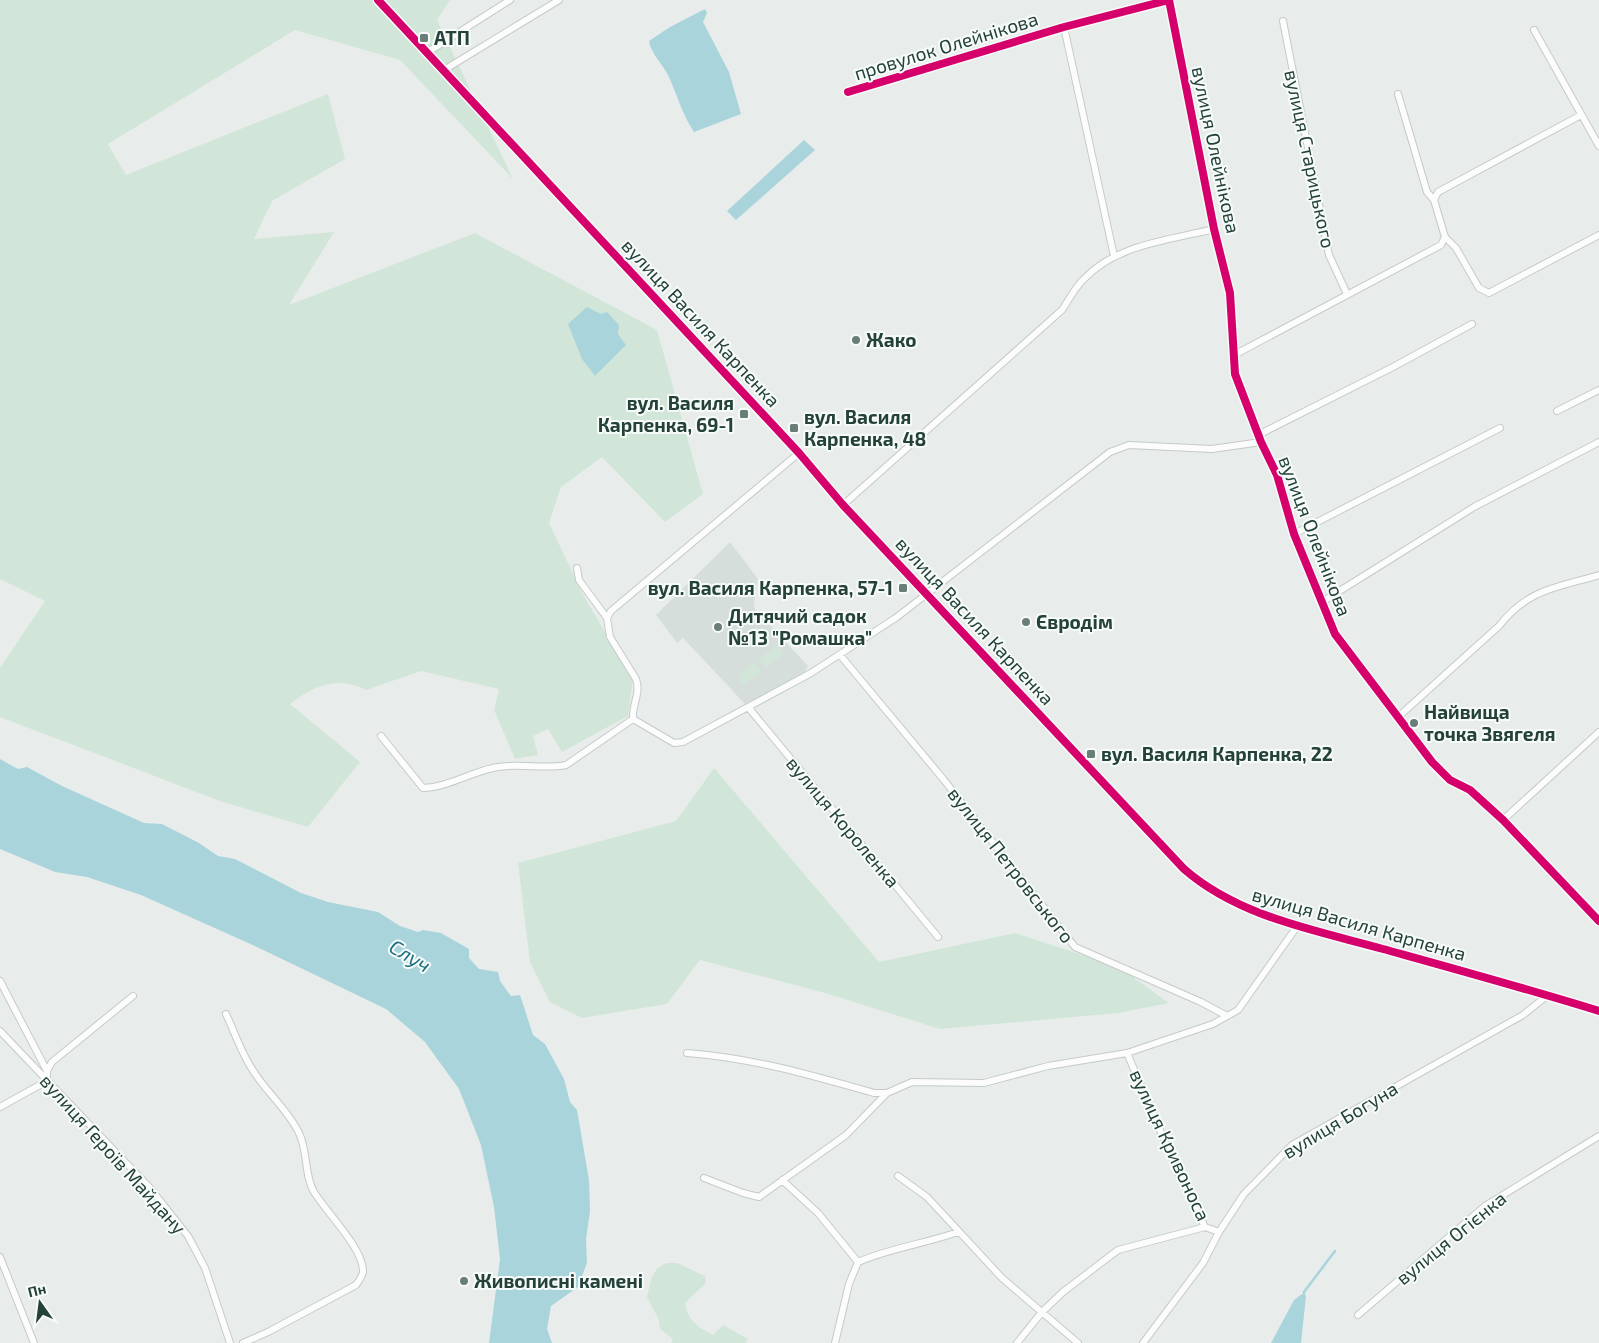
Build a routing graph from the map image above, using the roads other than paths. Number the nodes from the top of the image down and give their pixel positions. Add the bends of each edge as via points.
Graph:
1 (378, 0) edge
2 (510, 0) edge
3 (559, 0) edge
4 (1169, 0) edge
5 (1283, 21) dead end
6 (1064, 27) junction
7 (1534, 30) dead end
8 (428, 52) junction
9 (444, 70) junction
10 (848, 92) dead end
11 (1398, 94) dead end
12 (1581, 115) junction
13 (1599, 146) edge
14 (1434, 200) junction
15 (1214, 229) junction
16 (1599, 234) edge
17 (1445, 237) junction
18 (1114, 256) junction
19 (1347, 294) junction
20 (1472, 324) dead end
21 (1234, 355) junction
22 (1599, 390) edge
23 (1557, 411) dead end
24 (1500, 428) dead end
25 (1259, 438) junction
26 (1599, 442) edge
27 (799, 453) junction
28 (843, 505) junction
29 (1294, 534) junction
30 (577, 568) dead end
31 (1599, 576) edge
32 (928, 594) junction
33 (1322, 602) junction
34 (607, 618) junction
35 (840, 655) junction
36 (748, 707) junction
37 (1398, 717) junction
38 (633, 719) junction
39 (1599, 732) edge
40 (380, 736) dead end
41 (1503, 820) junction
42 (1599, 921) edge
43 (1298, 926) junction
44 (938, 937) dead end
45 (0, 981) edge
46 (1548, 995) junction
47 (133, 996) dead end
48 (1599, 1011) edge
49 (226, 1014) dead end
50 (1227, 1016) junction
51 (0, 1031) edge
52 (1127, 1052) junction
53 (687, 1053) dead end
54 (47, 1070) junction
55 (47, 1081) junction
56 (886, 1093) junction
57 (0, 1107) edge
58 (1599, 1136) edge
59 (898, 1176) dead end
60 (704, 1178) dead end
61 (782, 1180) junction
62 (1206, 1227) junction
63 (958, 1232) junction
64 (1219, 1232) junction
65 (1, 1260) edge
66 (858, 1262) junction
67 (1042, 1312) junction
68 (1358, 1315) dead end
69 (34, 1343) edge
70 (230, 1343) edge
71 (243, 1343) edge
72 (835, 1343) edge
73 (1017, 1343) edge
74 (1078, 1343) edge
75 (1143, 1343) edge

1 - 8 street, вулиця Василя Карпенка
2 - 8 street
3 - 9 street
4 - 6 street, провулок Олейнікова
4 - 15 street, вулиця Олейнікова
5 - 19 street, вулиця Старицького via 1329,255
6 - 10 street, провулок Олейнікова
6 - 18 street, провулок Олейнікова
7 - 12 street
8 - 9 street, вулиця Василя Карпенка
9 - 27 street, вулиця Василя Карпенка
11 - 14 street via 1427,192
12 - 13 street
12 - 14 street via 1444,188
14 - 17 street
15 - 18 street
15 - 21 street, вулиця Олейнікова via 1230,294
16 - 17 street via 1489,293 1479,288 1456,248
17 - 19 street via 1441,244
18 - 28 street via 1084,279 1062,310
19 - 21 street
20 - 25 street, вулиця Василя Карпенка
21 - 25 street, вулиця Олейнікова via 1235,374
22 - 23 street
24 - 29 street
25 - 29 street, вулиця Олейнікова via 1277,475
25 - 32 street, вулиця Василя Карпенка via 1212,449 1130,445 1110,452
26 - 33 street via 1474,507
27 - 28 street, вулиця Василя Карпенка
27 - 34 street via 611,611
28 - 32 street, вулиця Василя Карпенка
29 - 33 street, вулиця Олейнікова
30 - 34 street via 580,580
31 - 37 street via 1533,595 1513,609 1499,626
32 - 35 street
32 - 43 street, вулиця Василя Карпенка via 1184,869 1202,885 1239,905
33 - 37 street, вулиця Олейнікова via 1335,634
34 - 38 street via 610,636 639,686 632,706
35 - 36 street
35 - 50 street, вулиця Петровського via 944,780 1075,947
36 - 38 street via 683,742 674,743
36 - 44 street, вулиця Короленка
37 - 41 street, вулиця Олейнікова via 1450,780 1470,790
38 - 40 street via 566,765 495,767 437,788 423,788
39 - 41 street
41 - 42 street
43 - 46 street, вулиця Василя Карпенка
43 - 50 street, вулиця Кривоноса via 1238,1010
45 - 54 street
46 - 48 street, вулиця Василя Карпенка
46 - 64 street, вулиця Богуна via 1523,1015 1292,1145 1244,1194
47 - 54 street via 52,1062
49 - 71 street via 252,1070 297,1128 305,1146 313,1191 357,1252 363,1274 356,1286
50 - 52 street, вулиця Кривоноса via 1214,1024
51 - 55 street, вулиця Героїв Майдану
52 - 56 street, вулиця Кривоноса via 1048,1066 984,1084 920,1081
52 - 62 street, вулиця Кривоноса via 1178,1172
53 - 56 street, вулиця Кривоноса via 729,1056 874,1093
54 - 55 street
55 - 57 street
55 - 70 street, вулиця Героїв Майдану via 150,1188 188,1236 205,1268
56 - 61 street, вулиця Кривоноса via 846,1135
58 - 68 street, вулиця Огієнка via 1485,1206
59 - 63 street via 927,1198
60 - 61 street, вулиця Кривоноса via 759,1196
61 - 66 street via 818,1213
62 - 64 street, вулиця Кривоноса
62 - 67 street via 1118,1250
63 - 66 street via 884,1250
63 - 67 street via 1002,1278
64 - 75 street, вулиця Богуна via 1203,1263
65 - 69 street
66 - 72 street via 849,1284
67 - 73 street
67 - 74 street

